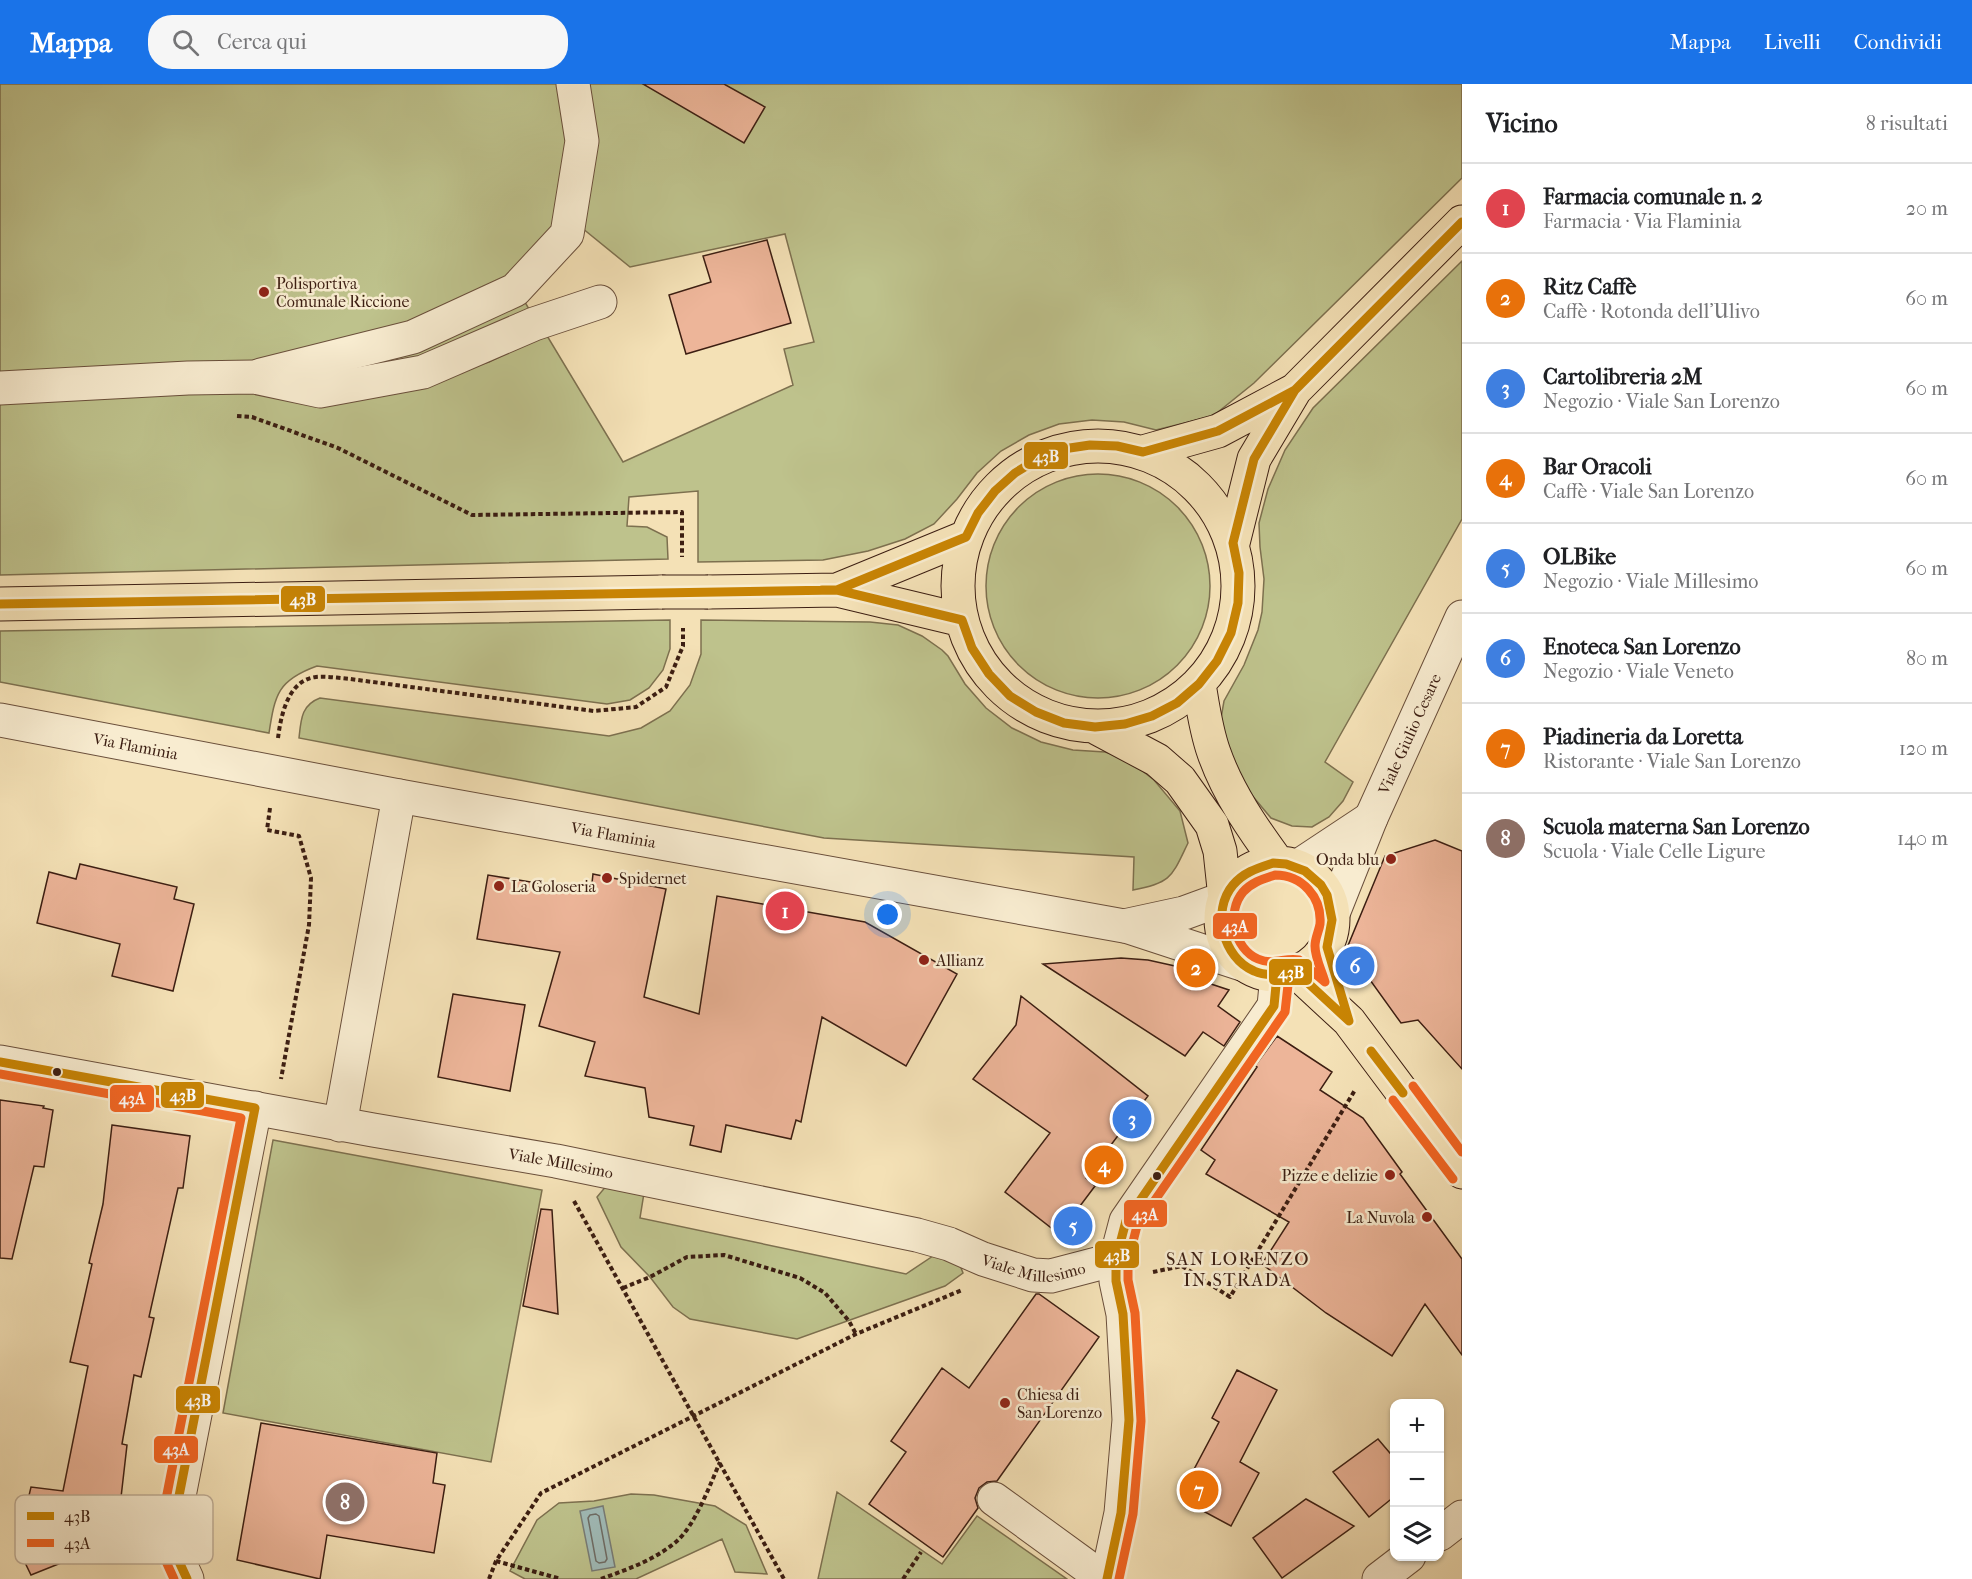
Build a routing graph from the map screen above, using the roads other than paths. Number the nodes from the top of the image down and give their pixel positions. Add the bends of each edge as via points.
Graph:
1 (573, 84) edge
2 (1462, 222) edge
3 (600, 302) dead end
4 (254, 377) junction
5 (0, 388) edge
6 (1295, 390) junction
7 (1143, 452) junction
8 (966, 537) junction
9 (1233, 543) junction
10 (837, 590) junction
11 (0, 604) edge
12 (1462, 617) edge
13 (962, 620) junction
14 (1198, 684) junction
15 (0, 720) edge
16 (1095, 727) junction
17 (399, 796) junction
18 (1371, 818) junction
19 (1287, 865) junction
20 (1225, 898) junction
21 (1124, 926) junction
22 (1329, 930) junction
23 (1245, 965) junction
24 (1286, 973) junction
25 (1349, 1021) junction
26 (0, 1062) edge
27 (265, 1110) junction
28 (340, 1125) junction
29 (1462, 1172) edge
30 (1116, 1270) junction
31 (180, 1495) edge
32 (994, 1498) dead end
33 (1462, 1516) edge
34 (1444, 1531) edge
35 (1404, 1561) edge
36 (179, 1564) edge
37 (184, 1578) edge
38 (1105, 1579) edge
39 (1379, 1579) edge

1 - 4 street via 582,141 567,234 515,290 413,337
2 - 6 main road
3 - 4 street via 534,324 423,372 320,391
4 - 5 street
6 - 7 main road via 1218,431
6 - 9 main road via 1254,459
7 - 8 main road via 1090,445 1063,449 1038,459 995,491
7 - 9 main road via 1182,472 1199,487 1213,504
8 - 10 main road
8 - 13 main road via 958,592
9 - 14 main road via 1239,573 1236,613 1217,660
10 - 11 main road, bridge via 708,592 672,580
10 - 13 main road
12 - 18 street, Viale Giulio Cesare
13 - 16 main road via 972,648 1010,696 1035,712 1064,723
14 - 16 main road via 1177,703 1152,716
14 - 19 main road via 1215,755 1241,809
15 - 17 street, Via Flaminia
16 - 20 main road via 1157,760 1180,780 1212,825 1220,851
17 - 21 street, Via Flaminia
17 - 28 street
18 - 19 street
18 - 22 street, Viale Giulio Cesare
19 - 20 main road via 1261,865 1245,872
19 - 22 main road via 1311,875 1322,886 1330,901
20 - 21 street, Via Flaminia via 1184,913
20 - 23 main road via 1223,935
21 - 23 street
22 - 24 main road via 1313,961
22 - 25 main road
23 - 24 main road via 1260,972
24 - 25 main road
24 - 30 street via 1274,1006 1126,1221
25 - 29 main road
26 - 27 street, Viale Millesimo
27 - 28 street, Viale Millesimo
27 - 31 street
28 - 30 street, Viale Millesimo via 556,1161 917,1234 1033,1275
30 - 38 street via 1123,1314 1129,1420 1121,1513
32 - 38 street
33 - 34 street
35 - 39 street
36 - 37 street

